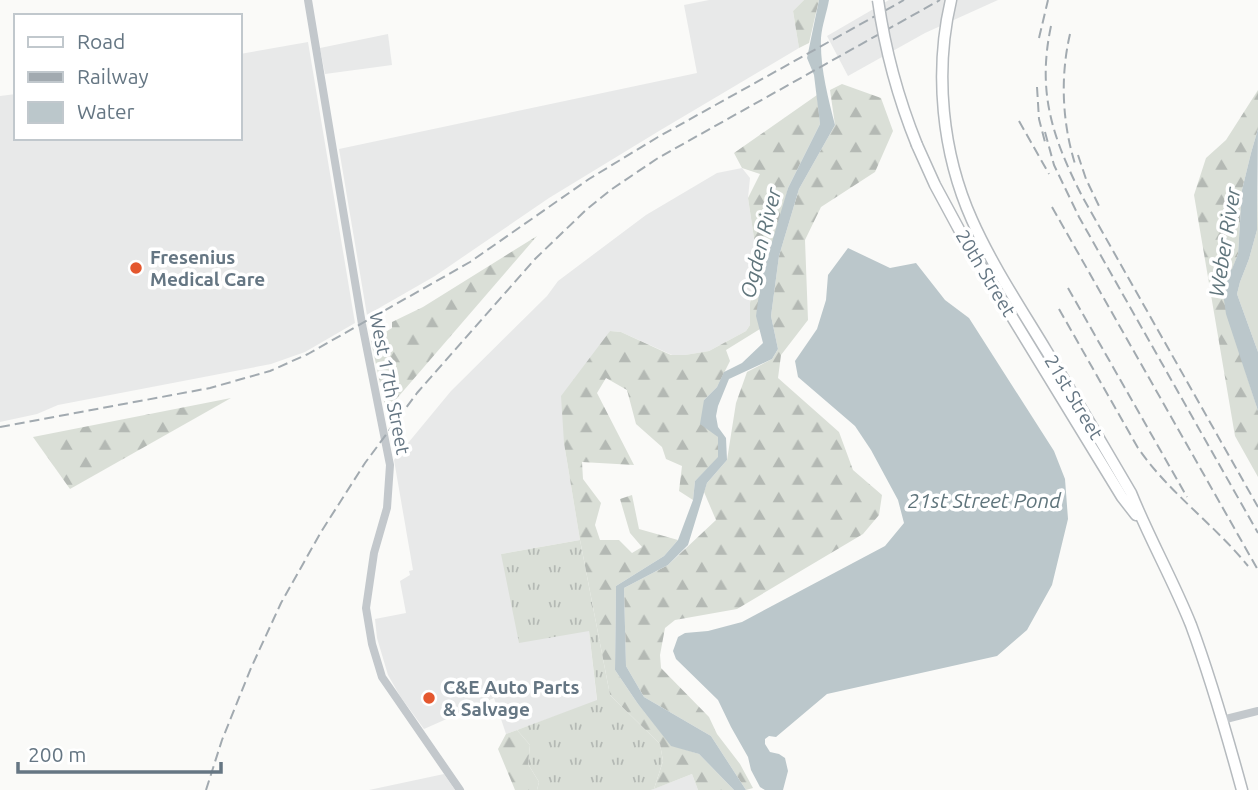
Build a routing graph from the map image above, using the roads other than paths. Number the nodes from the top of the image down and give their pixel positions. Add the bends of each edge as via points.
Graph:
1 (308, 0) edge
2 (878, 0) edge
3 (951, 0) edge
4 (1143, 523) junction
5 (1258, 711) edge
6 (1222, 720) junction
7 (460, 790) edge
8 (1242, 790) edge

1 - 7 street, West 17th Street via 390,466 387,508 366,608 372,644 382,677
2 - 4 main road, 20th Street, bridge via 903,109 935,185 1122,498
3 - 4 main road, 21st Street via 942,71 944,113 960,189 986,248 1131,493
4 - 6 main road, 21st Street via 1190,624
5 - 6 street
6 - 8 main road, 21st Street

